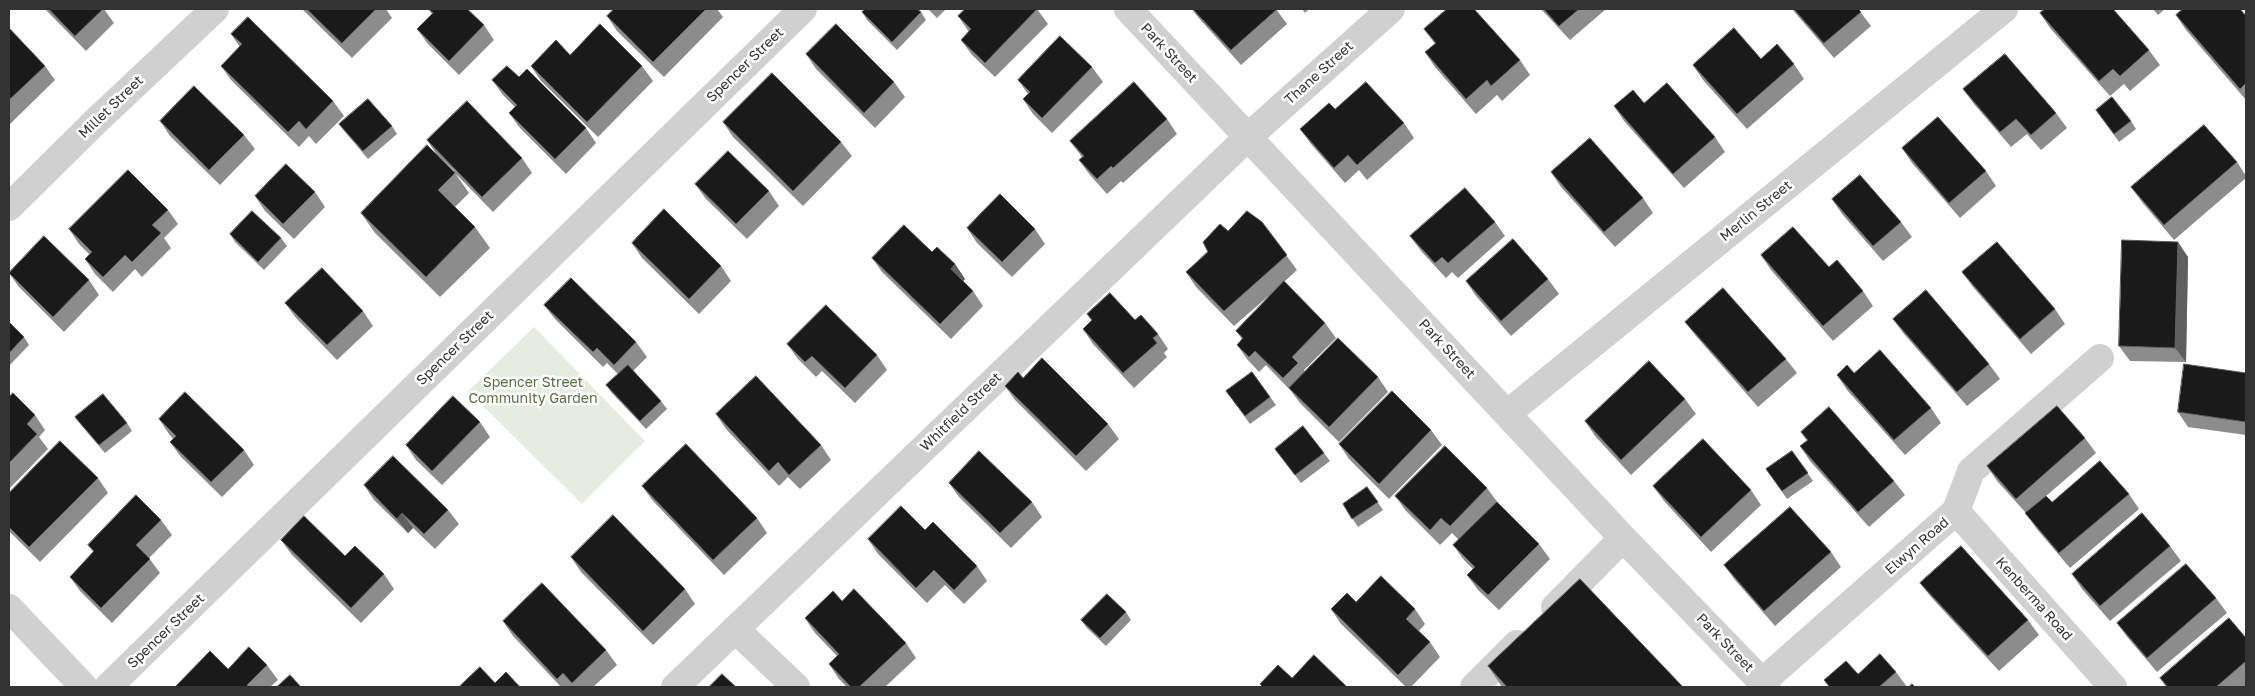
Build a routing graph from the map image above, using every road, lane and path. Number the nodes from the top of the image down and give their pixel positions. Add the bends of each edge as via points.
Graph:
1 (215, 9) edge
2 (803, 9) edge
3 (1128, 9) edge
4 (1391, 9) edge
5 (2004, 9) edge
6 (1248, 136) junction
7 (9, 207) edge
8 (2100, 358) dead end
9 (1508, 413) junction
10 (1956, 511) junction
11 (1623, 538) junction
12 (9, 608) edge
13 (735, 629) junction
14 (1764, 684) edge
15 (84, 687) edge
16 (108, 687) edge
17 (675, 687) edge
18 (796, 687) edge
19 (1474, 687) edge
20 (2113, 687) edge

1 - 7 street, Millet Street
2 - 16 street, Spencer Street
3 - 6 street, Park Street
4 - 6 street, Thane Street
5 - 9 street, Merlin Street
6 - 9 street, Park Street
6 - 13 street, Whitfield Street
8 - 10 street, Elwyn Road via 1971,471
9 - 11 street, Park Street
10 - 14 street, Elwyn Road
10 - 20 street, Kenberma Road
11 - 14 street, Park Street
11 - 19 street
12 - 15 street
13 - 17 street, Whitfield Street
13 - 18 street

